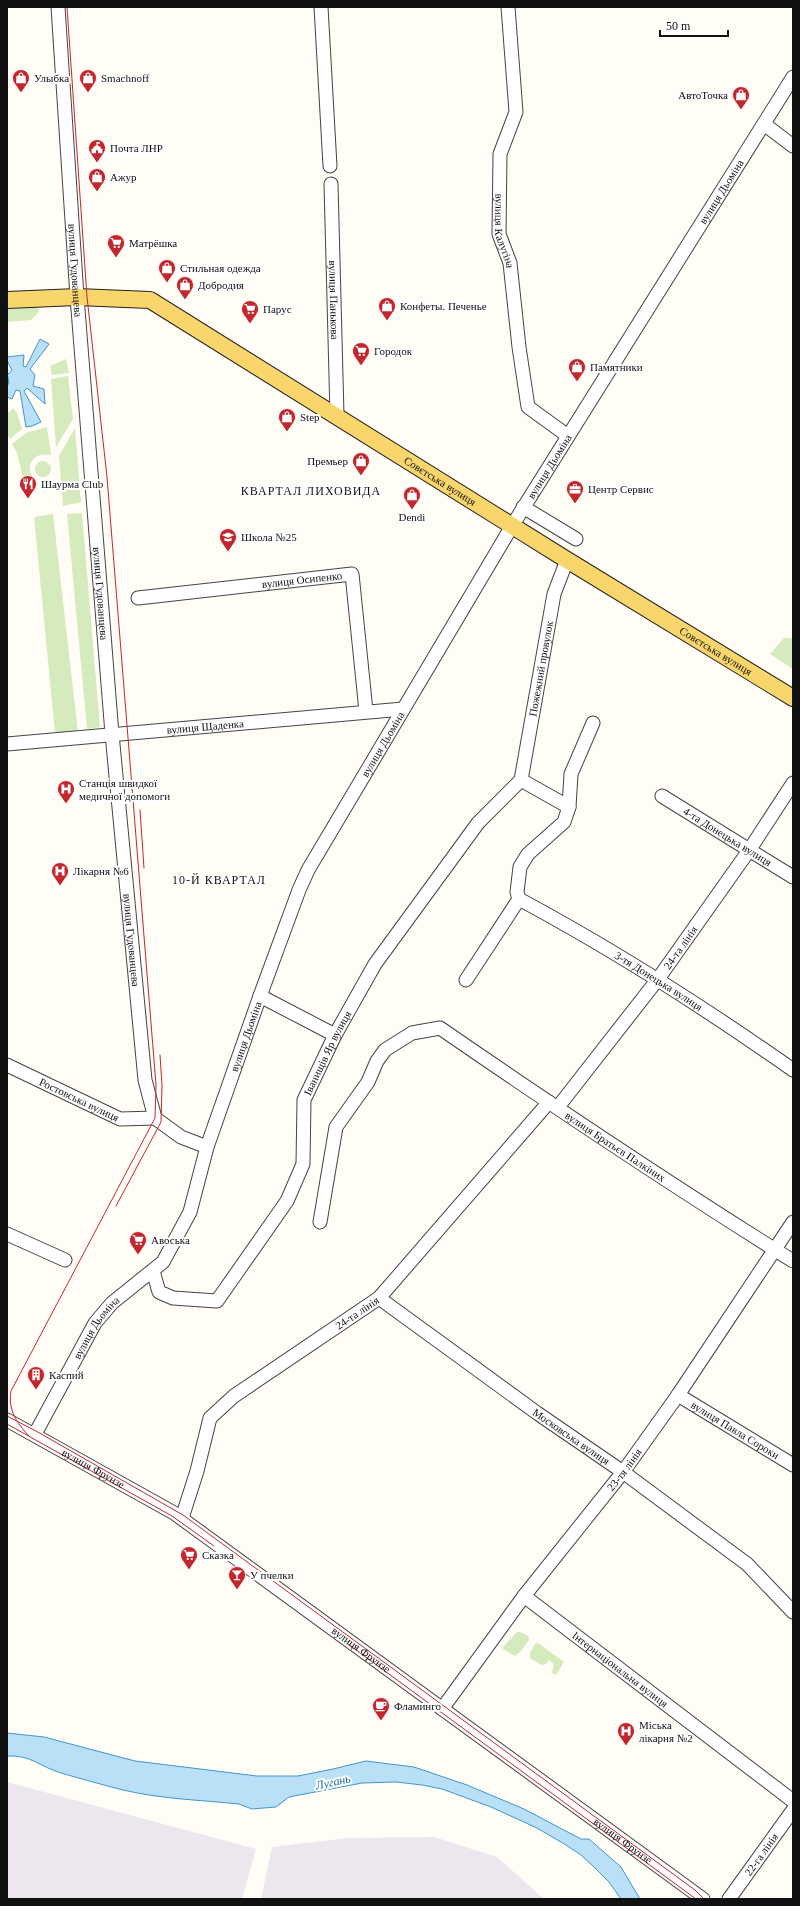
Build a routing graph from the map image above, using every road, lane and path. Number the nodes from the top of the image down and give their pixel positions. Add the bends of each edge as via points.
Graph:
1 (58, 7) edge
2 (322, 7) edge
3 (508, 7) edge
4 (793, 77) edge
5 (764, 124) junction
6 (793, 146) edge
7 (330, 166) dead end
8 (331, 184) dead end
9 (77, 296) junction
10 (7, 300) edge
11 (337, 415) junction
12 (568, 436) junction
13 (523, 507) junction
14 (512, 526) junction
15 (576, 539) dead end
16 (566, 560) junction
17 (138, 598) dead end
18 (793, 698) edge
19 (403, 709) junction
20 (366, 711) junction
21 (593, 722) dead end
22 (112, 734) junction
23 (7, 744) edge
24 (521, 780) junction
25 (793, 783) edge
26 (662, 796) dead end
27 (568, 807) junction
28 (750, 849) junction
29 (793, 877) edge
30 (520, 899) junction
31 (658, 979) junction
32 (466, 980) dead end
33 (260, 996) junction
34 (336, 1035) junction
35 (7, 1065) edge
36 (793, 1070) edge
37 (554, 1104) junction
38 (155, 1118) junction
39 (207, 1147) junction
40 (320, 1222) dead end
41 (793, 1222) edge
42 (7, 1234) edge
43 (774, 1249) junction
44 (65, 1260) dead end
45 (793, 1261) edge
46 (153, 1271) junction
47 (379, 1298) junction
48 (678, 1395) junction
49 (7, 1420) edge
50 (34, 1434) junction
51 (793, 1465) edge
52 (623, 1472) junction
53 (182, 1518) junction
54 (524, 1596) junction
55 (793, 1612) edge
56 (442, 1709) junction
57 (793, 1801) edge
58 (793, 1810) edge
59 (697, 1897) edge
60 (729, 1899) edge

1 - 9 street, вулиця Гудованцева
2 - 7 street
3 - 12 street, вулиця Калугіна via 516,112 500,154 499,234 510,263 528,407
4 - 5 street, вулиця Дьоміна
5 - 6 street
5 - 12 street, вулиця Дьоміна
8 - 11 street, вулиця Панькова
9 - 10 main road, Совєтська вулиця
9 - 11 main road, Совєтська вулиця via 150,300
9 - 22 street, вулиця Гудованцева
11 - 14 main road, Совєтська вулиця
12 - 13 street, вулиця Дьоміна
13 - 14 street, вулиця Дьоміна
13 - 15 street
14 - 16 main road, Совєтська вулиця
14 - 19 street, вулиця Дьоміна
16 - 18 main road, Совєтська вулиця
16 - 24 street, Пожежний провулок via 554,594
17 - 20 street, вулиця Осипенко via 352,574
19 - 20 street, вулиця Щаденка
19 - 33 street, вулиця Дьоміна via 308,870
20 - 22 street, вулиця Щаденка
21 - 27 street via 571,774
22 - 23 street, вулиця Щаденка
22 - 38 street, вулиця Гудованцева via 145,1080
24 - 27 street
24 - 34 street, Іванищів Яр вулиця via 478,823 375,964
25 - 28 street, 24-та лінія
26 - 28 street, 4-та Донецька вулиця
27 - 30 street via 564,822 528,854 520,867 517,892
28 - 29 street, 4-та Донецька вулиця
28 - 31 street, 24-та лінія
30 - 31 street, 3-тя Донецька вулиця
30 - 32 street
31 - 36 street, 3-тя Донецька вулиця
31 - 37 street, 24-та лінія
33 - 34 street
33 - 39 street, вулиця Дьоміна
34 - 46 street, Іванищів Яр вулиця via 304,1100 303,1164 287,1201 217,1301 173,1298 159,1292
35 - 38 street, Ростовська вулиця via 120,1119
37 - 40 street, вулиця Братьєв Палкіних via 440,1028 412,1032 385,1050 368,1082 336,1127
37 - 43 street, вулиця Братьєв Палкіних via 591,1132
37 - 47 street, 24-та лінія
38 - 39 street via 181,1137
39 - 46 street, вулиця Дьоміна via 190,1212 163,1262
41 - 43 street, 23-тя лінія
42 - 44 street
43 - 45 street, вулиця Братьєв Палкіних
43 - 48 street, 23-тя лінія
46 - 50 street, вулиця Дьоміна via 112,1303 96,1324
47 - 52 street, Московська вулиця
47 - 53 street, 24-та лінія via 234,1396 210,1418
48 - 51 street, вулиця Павла Сороки
48 - 52 street, 23-тя лінія
49 - 50 street, вулиця Фрунзе
50 - 53 street, вулиця Фрунзе
52 - 54 street, 23-тя лінія
52 - 55 street, Московська вулиця via 747,1564
53 - 56 street, вулиця Фрунзе
54 - 56 street, 23-тя лінія
54 - 57 street, Інтернаціональна вулиця
56 - 59 street, вулиця Фрунзе
58 - 60 street, 22-га лінія

